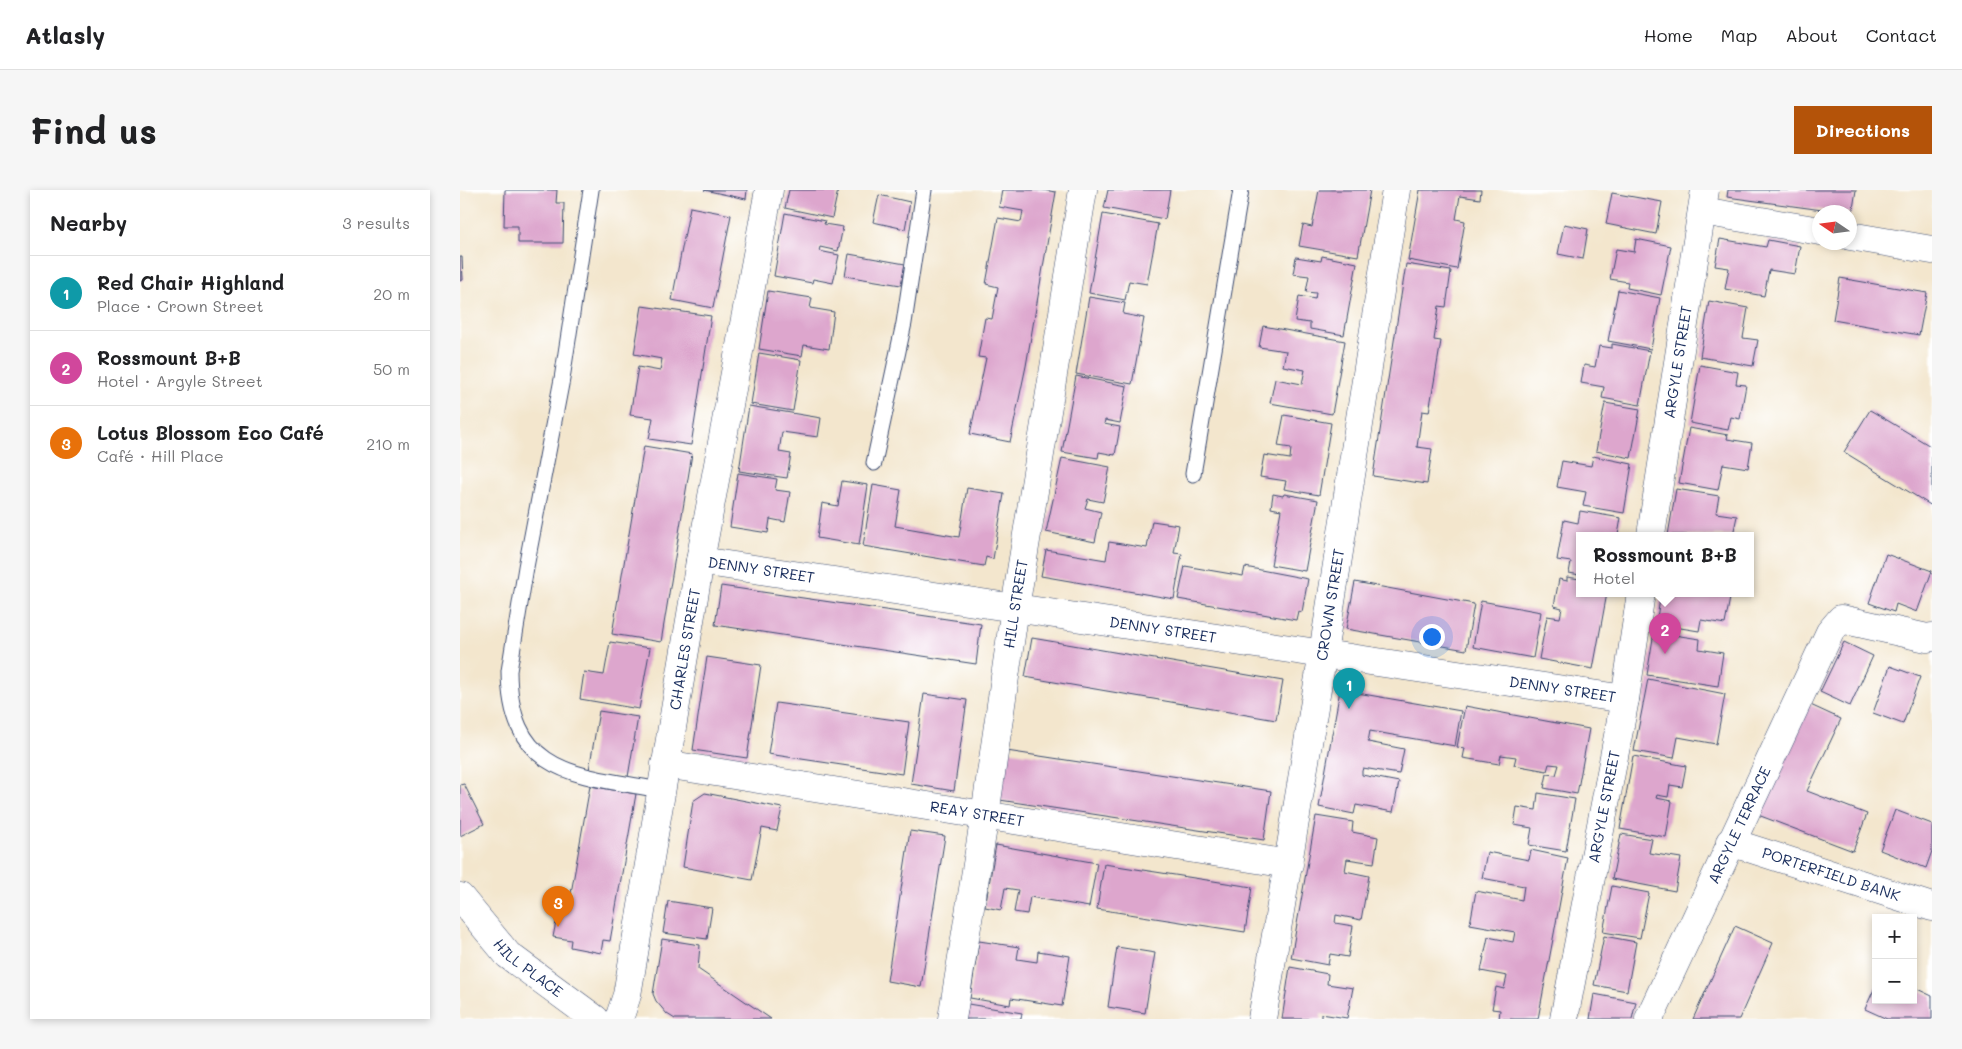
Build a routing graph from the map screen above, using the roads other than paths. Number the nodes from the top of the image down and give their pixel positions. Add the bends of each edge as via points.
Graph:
1 (591, 190) edge
2 (769, 190) edge
3 (924, 190) edge
4 (1083, 190) edge
5 (1241, 190) edge
6 (1396, 190) edge
7 (1704, 201) edge
8 (1812, 229) edge
9 (1857, 237) edge
10 (1932, 250) edge
11 (874, 463) dead end
12 (1192, 474) dead end
13 (1651, 532) edge
14 (700, 561) junction
15 (1641, 597) edge
16 (1014, 608) junction
17 (1932, 637) edge
18 (1323, 653) junction
19 (1625, 699) junction
20 (663, 777) junction
21 (985, 815) junction
22 (1730, 842) junction
23 (1289, 864) junction
24 (1932, 906) edge
25 (463, 907) edge
26 (594, 1019) edge
27 (619, 1019) edge
28 (952, 1019) edge
29 (1262, 1019) edge
30 (1564, 1019) edge
31 (1649, 1019) edge

1 - 20 lane via 562,379 509,671 509,688 512,705 528,743 551,763 574,774
2 - 14 street, CHARLES STREET
3 - 11 lane via 904,323
4 - 16 street, HILL STREET
5 - 12 lane
6 - 18 street, CROWN STREET
7 - 8 street
7 - 13 street, ARGYLE STREET
9 - 10 street
14 - 16 street, DENNY STREET
14 - 20 street, CHARLES STREET
15 - 19 street, ARGYLE STREET
16 - 18 street, DENNY STREET
16 - 21 street, HILL STREET
17 - 22 street, ARGYLE TERRACE via 1841,619 1830,632
18 - 19 street, DENNY STREET
18 - 23 street, CROWN STREET
19 - 30 street, ARGYLE STREET
20 - 21 street, REAY STREET
20 - 27 street, CHARLES STREET via 627,995
21 - 23 street, REAY STREET
21 - 28 street, HILL STREET
22 - 24 street, PORTERFIELD BANK
22 - 31 street, ARGYLE TERRACE
23 - 29 street, CROWN STREET
25 - 26 street, HILL PLACE via 508,956

